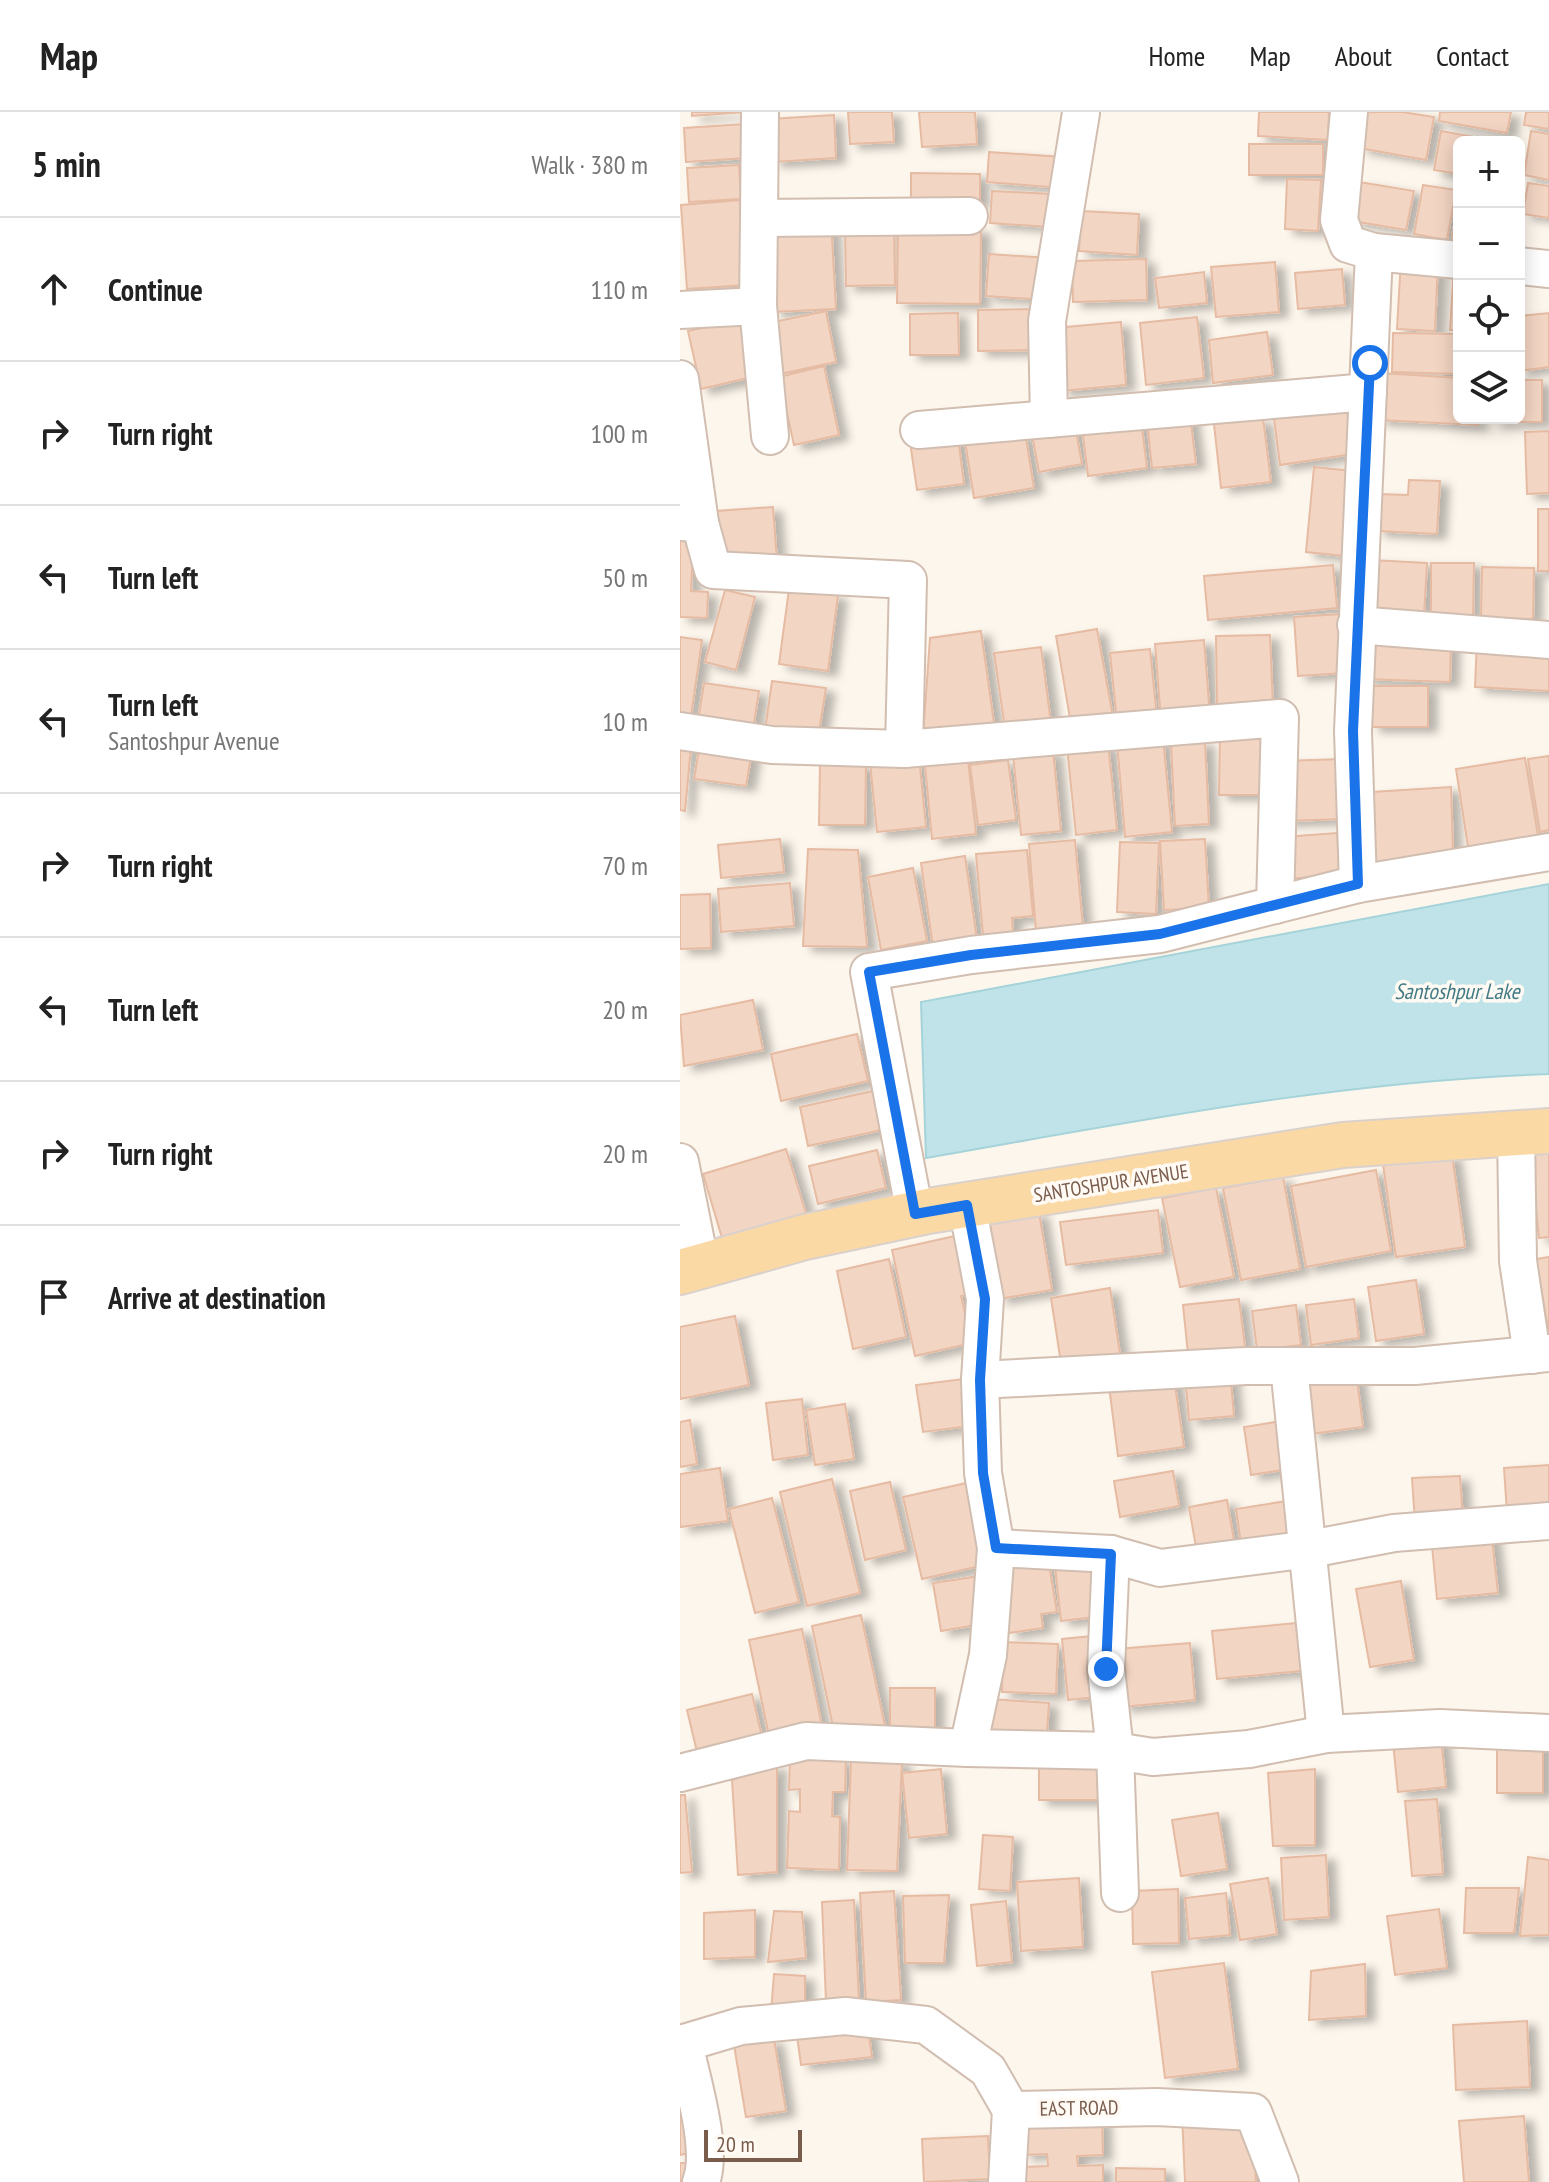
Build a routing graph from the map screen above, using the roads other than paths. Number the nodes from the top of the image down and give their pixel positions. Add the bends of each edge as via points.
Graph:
1 (760, 112) edge
2 (1349, 112) edge
3 (1081, 113) edge
4 (969, 216) dead end
5 (759, 218) junction
6 (1374, 252) junction
7 (1453, 259) edge
8 (1525, 267) edge
9 (1549, 269) edge
10 (758, 306) junction
11 (680, 310) edge
12 (680, 379) edge
13 (1368, 392) junction
14 (1049, 419) junction
15 (919, 430) dead end
16 (770, 436) dead end
17 (690, 523) edge
18 (1356, 625) junction
19 (1549, 640) edge
20 (680, 731) edge
21 (904, 749) junction
22 (1549, 852) edge
23 (1358, 884) junction
24 (1275, 905) junction
25 (1532, 1132) edge
26 (680, 1162) edge
27 (967, 1205) junction
28 (915, 1214) junction
29 (690, 1270) edge
30 (1540, 1354) edge
31 (1289, 1366) junction
32 (980, 1380) junction
33 (1549, 1521) edge
34 (996, 1548) junction
35 (1310, 1549) junction
36 (1111, 1554) junction
37 (1549, 1733) edge
38 (1326, 1734) junction
39 (968, 1748) junction
40 (1115, 1751) junction
41 (680, 1773) edge
42 (1120, 1893) dead end
43 (682, 2041) edge
44 (1011, 2110) junction
45 (701, 2182) edge
46 (1007, 2182) edge
47 (1280, 2182) edge

1 - 5 street
2 - 6 street via 1339,220 1348,244
3 - 14 street via 1047,321
4 - 5 street
5 - 10 street
6 - 7 street
6 - 13 street
8 - 9 street
10 - 11 street
10 - 16 street
12 - 17 street
13 - 14 street
13 - 18 street
14 - 15 street
17 - 21 street via 713,570 908,580
18 - 19 street
18 - 23 street
20 - 21 street via 772,745
21 - 24 street via 1280,718
22 - 23 street
23 - 24 street
24 - 28 street via 1160,934 869,972
25 - 27 main road, SANTOSHPUR AVENUE via 1343,1145
25 - 30 street via 1518,1261
26 - 29 street
27 - 28 main road, SANTOSHPUR AVENUE
27 - 32 street via 985,1299
28 - 29 main road, SANTOSHPUR AVENUE via 805,1237
30 - 31 street via 1415,1366
31 - 32 street
31 - 35 street
32 - 34 street via 983,1473
33 - 35 street via 1394,1533
34 - 36 street
34 - 39 street via 988,1655
35 - 36 street via 1160,1568
35 - 38 street
36 - 40 street via 1106,1669
37 - 38 street via 1440,1728
38 - 40 street via 1249,1749 1153,1757
39 - 40 street
39 - 41 street via 806,1741
40 - 42 street
43 - 44 street, EAST ROAD via 741,2026 845,2016 926,2025 988,2070
43 - 45 street via 699,2114 705,2172
44 - 46 street
44 - 47 street, EAST ROAD via 1157,2107 1253,2112

